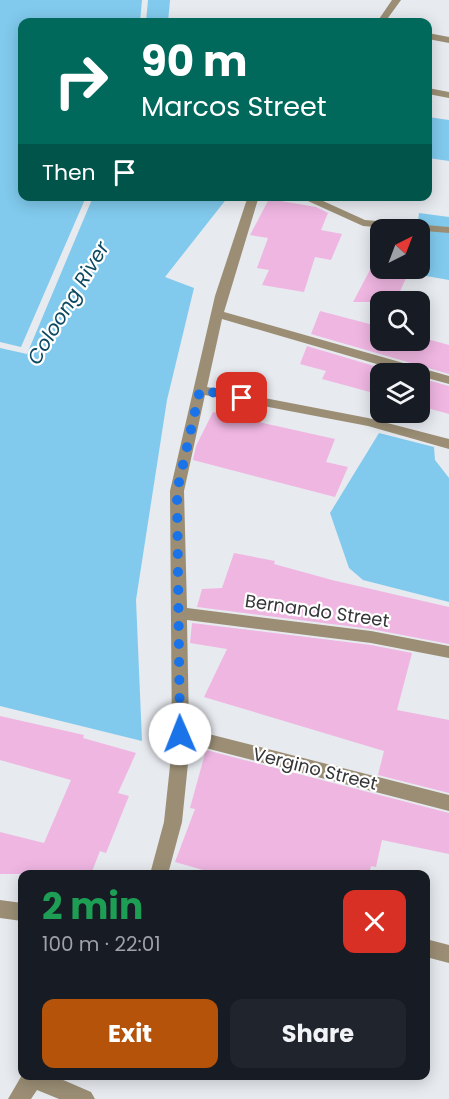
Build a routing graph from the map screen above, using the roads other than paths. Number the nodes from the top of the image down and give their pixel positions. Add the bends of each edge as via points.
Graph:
1 (397, 0) edge
2 (384, 18) edge
3 (432, 37) edge
4 (449, 40) edge
5 (432, 91) edge
6 (449, 95) edge
7 (252, 201) edge
8 (313, 201) edge
9 (449, 230) edge
10 (217, 314) junction
11 (449, 380) edge
12 (200, 390) junction
13 (449, 444) edge
14 (178, 613) junction
15 (449, 652) edge
16 (180, 734) junction
17 (449, 803) edge
18 (160, 870) edge
19 (0, 909) edge
20 (18, 911) edge
21 (430, 949) edge
22 (449, 954) edge
23 (31, 1080) edge
24 (42, 1080) edge
25 (19, 1099) edge
26 (84, 1099) edge

1 - 2 street
3 - 4 street
5 - 6 street
7 - 10 street
8 - 9 street via 363,223
10 - 11 street
10 - 12 street
12 - 13 street via 368,422
12 - 14 street via 177,491
14 - 15 street, Bernando Street via 371,637
14 - 16 street
16 - 17 street, Vergino Street
16 - 18 street via 173,822
19 - 20 street
21 - 22 street
23 - 25 street
24 - 26 street

